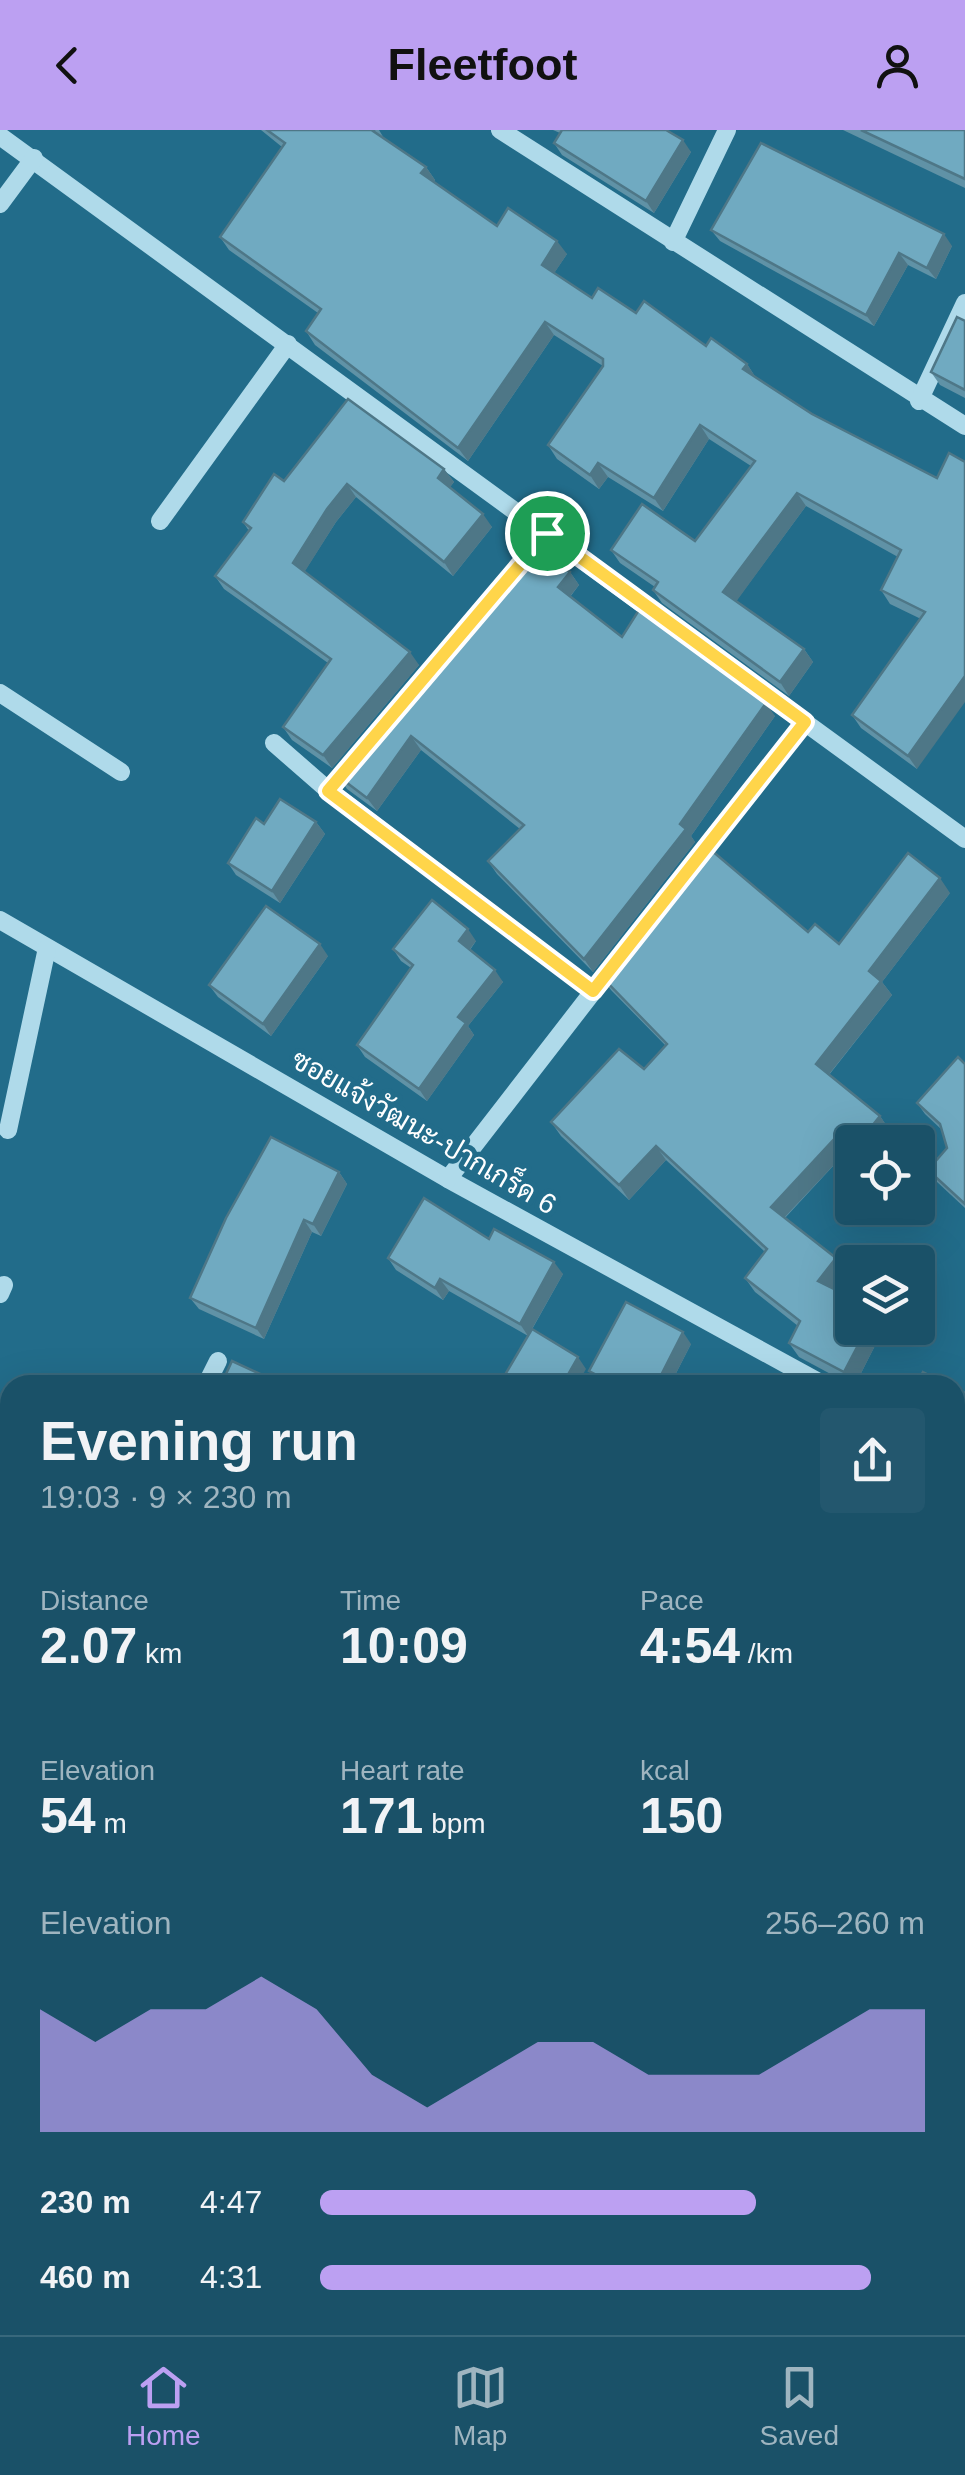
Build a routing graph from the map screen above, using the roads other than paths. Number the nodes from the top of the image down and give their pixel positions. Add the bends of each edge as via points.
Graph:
1 (500, 130) edge
2 (727, 130) edge
3 (0, 136) edge
4 (34, 158) junction
5 (0, 204) edge
6 (672, 242) junction
7 (965, 304) edge
8 (288, 344) junction
9 (918, 401) junction
10 (965, 426) edge
11 (160, 520) dead end
12 (547, 533) junction
13 (0, 694) edge
14 (406, 700) edge
15 (805, 722) junction
16 (274, 744) dead end
17 (121, 772) dead end
18 (342, 776) edge
19 (328, 791) junction
20 (965, 839) edge
21 (687, 872) edge
22 (0, 920) edge
23 (628, 946) edge
24 (47, 948) junction
25 (593, 991) junction
26 (8, 1130) dead end
27 (448, 1179) junction
28 (218, 1361) dead end
29 (211, 1375) edge
30 (806, 1375) edge

1 - 6 street
2 - 6 street
3 - 4 street
4 - 5 street
4 - 8 street
6 - 9 street
7 - 9 street
8 - 11 street
8 - 12 street
9 - 10 street
12 - 14 street
12 - 15 street
13 - 17 street
15 - 20 street
15 - 21 street
16 - 19 street
18 - 19 street
19 - 25 street
22 - 24 street, ซอยแจ้งวัฒนะ-ปากเกร็ด 6
23 - 25 street
24 - 26 street
24 - 27 street, ซอยแจ้งวัฒนะ-ปากเกร็ด 6
25 - 27 street
27 - 30 street, ซอยแจ้งวัฒนะ-ปากเกร็ด 6
28 - 29 street

